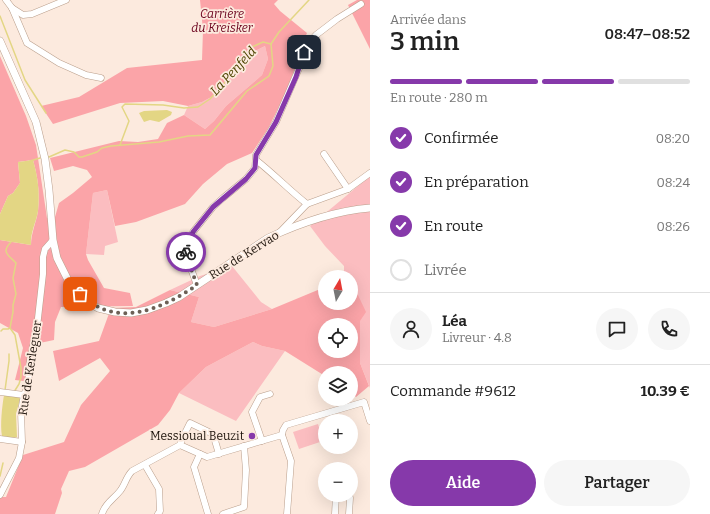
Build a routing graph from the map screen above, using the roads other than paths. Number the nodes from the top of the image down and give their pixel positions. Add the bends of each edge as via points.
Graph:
1 (6, 0) edge
2 (66, 0) edge
3 (361, 4) dead end
4 (12, 8) junction
5 (0, 41) edge
6 (101, 78) dead end
7 (324, 154) dead end
8 (256, 160) junction
9 (370, 173) edge
10 (348, 190) junction
11 (307, 204) junction
12 (370, 208) edge
13 (279, 233) junction
14 (52, 240) junction
15 (197, 285) junction
16 (8, 393) edge
17 (270, 394) dead end
18 (24, 395) junction
19 (370, 421) edge
20 (282, 435) junction
21 (0, 439) edge
22 (262, 441) junction
23 (22, 442) junction
24 (180, 445) junction
25 (244, 446) junction
26 (200, 454) junction
27 (220, 454) junction
28 (145, 465) junction
29 (0, 495) edge
30 (336, 502) edge
31 (350, 502) edge
32 (102, 514) edge
33 (158, 514) edge
34 (208, 514) edge
35 (223, 514) edge
36 (287, 514) edge
37 (335, 514) edge
38 (349, 514) edge

1 - 4 street
2 - 4 street via 32,14 24,15
3 - 8 street via 309,43 276,122 256,155
4 - 6 street via 27,43 59,63 86,75
5 - 14 main road, Rue de Kervao via 36,122 45,159
7 - 10 street
8 - 11 street
8 - 15 street via 255,168 246,179 213,207 193,232 186,249
9 - 10 street
10 - 11 street
11 - 13 street
12 - 13 main road, Rue de Kervao via 353,209 316,218
13 - 15 main road, Rue de Kervao
14 - 15 main road, Rue de Kervao via 57,258 68,280 89,303 98,308 115,312 147,310 179,297
14 - 18 street, Rue de Kerleguer via 43,257 37,327 28,385
16 - 18 street
17 - 22 street via 260,397 252,412
18 - 23 street, Rue de Kerleguer via 21,411
19 - 20 street via 364,402 286,425
20 - 22 street
20 - 36 street via 291,461
21 - 23 street
22 - 25 street
23 - 29 street, Rue de Kerleguer via 19,458
24 - 26 street
24 - 27 street via 190,423 213,434
24 - 28 street
25 - 27 street
25 - 35 street via 244,508
26 - 27 street via 207,457
26 - 34 street via 194,467
28 - 32 street via 127,477 121,490 108,502
28 - 33 street via 158,489
30 - 37 street
31 - 38 street

